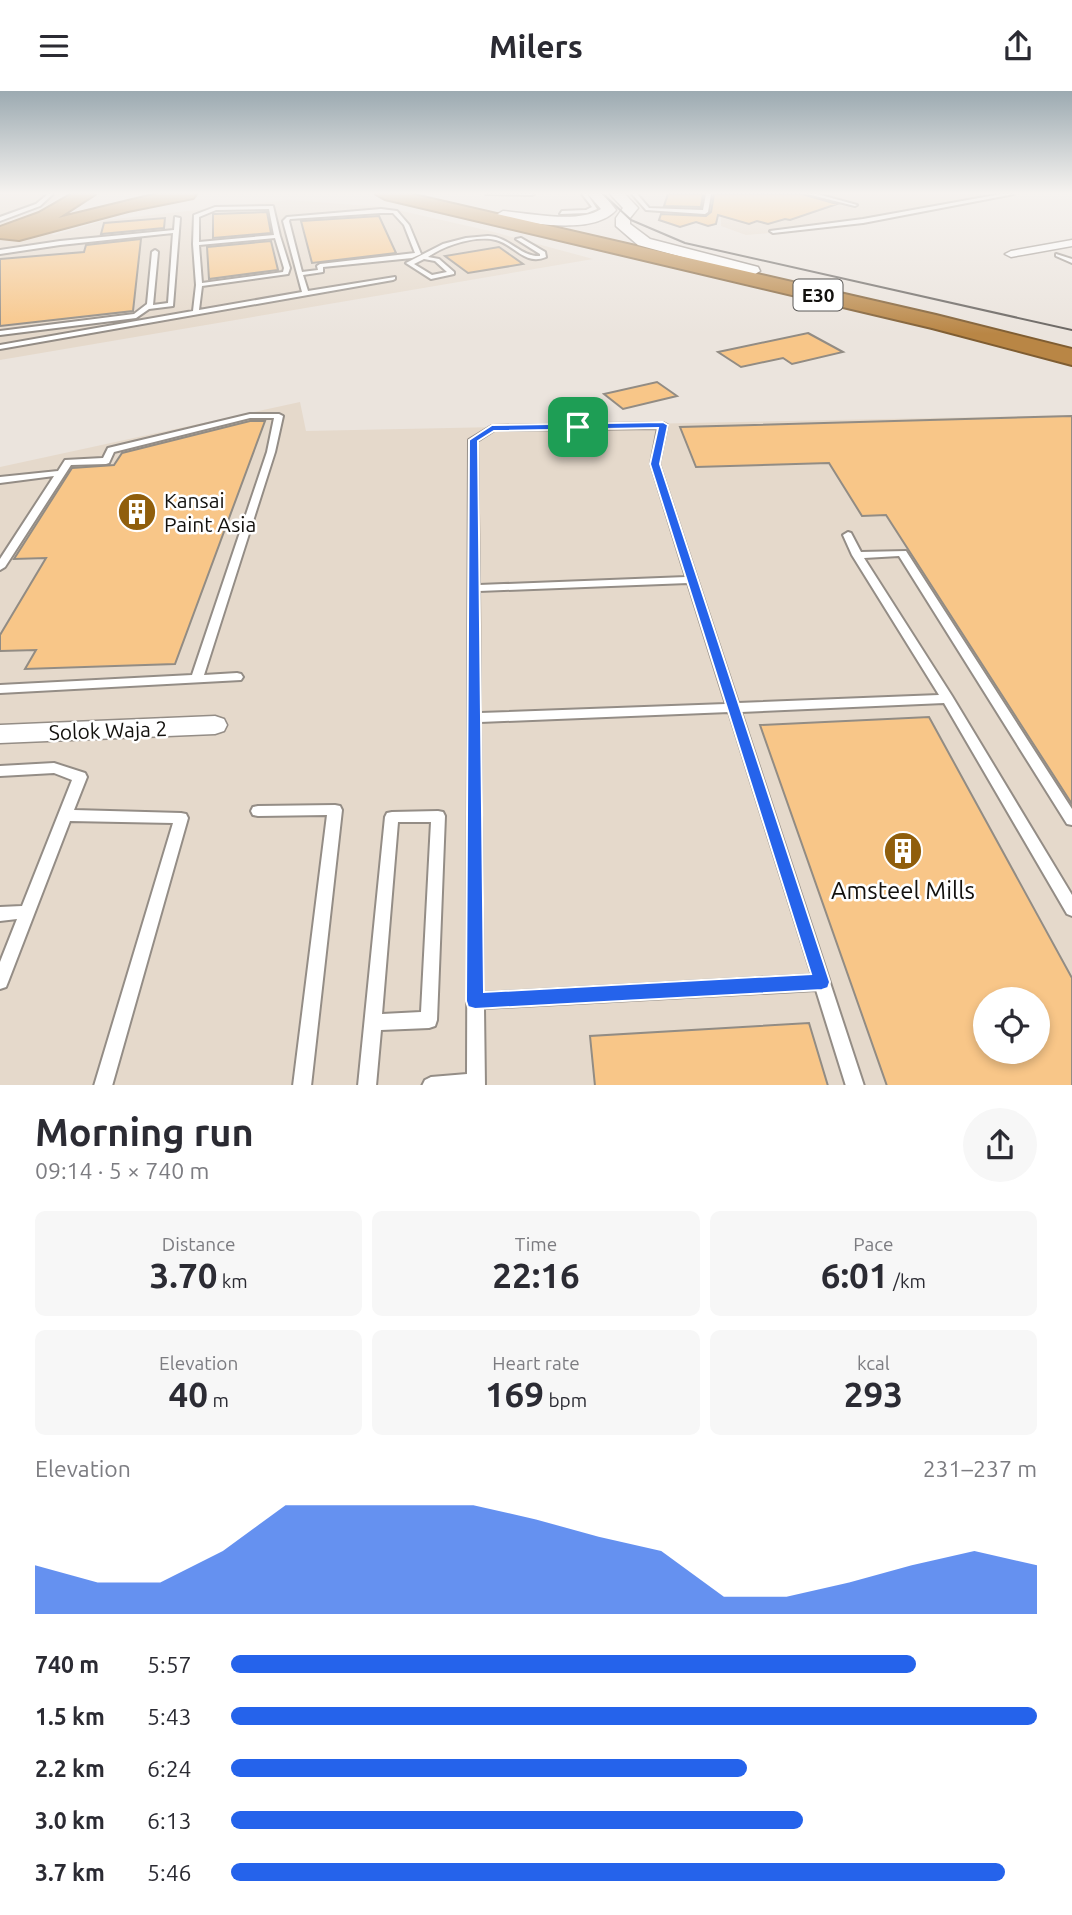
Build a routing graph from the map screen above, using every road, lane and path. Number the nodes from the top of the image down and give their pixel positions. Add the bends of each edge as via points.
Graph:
1 (88, 240) edge
2 (175, 240) edge
3 (196, 240) edge
4 (233, 240) edge
5 (279, 240) edge
6 (291, 240) edge
7 (413, 240) edge
8 (476, 240) edge
9 (502, 240) edge
10 (521, 240) edge
11 (581, 240) edge
12 (616, 240) edge
13 (642, 240) edge
14 (1072, 243) edge
15 (196, 244) junction
16 (0, 252) edge
17 (155, 252) dead end
18 (1011, 254) dead end
19 (1058, 255) dead end
20 (425, 258) junction
21 (1072, 261) edge
22 (409, 263) junction
23 (321, 268) junction
24 (298, 271) junction
25 (752, 271) junction
26 (393, 278) dead end
27 (199, 285) junction
28 (329, 289) junction
29 (305, 293) junction
30 (148, 307) junction
31 (196, 312) junction
32 (0, 333) edge
33 (1072, 345) edge
34 (0, 347) edge
35 (1072, 359) edge
36 (61, 473) junction
37 (0, 480) edge
38 (848, 535) dead end
39 (857, 555) junction
40 (0, 567) edge
41 (692, 580) junction
42 (474, 588) junction
43 (237, 677) dead end
44 (197, 679) junction
45 (0, 689) edge
46 (948, 699) junction
47 (733, 707) junction
48 (474, 718) junction
49 (215, 726) dead end
50 (0, 734) edge
51 (0, 771) edge
52 (258, 811) dead end
53 (65, 815) junction
54 (1072, 820) edge
55 (1072, 909) edge
56 (29, 912) junction
57 (0, 914) edge
58 (0, 982) edge
59 (822, 982) junction
60 (475, 1001) junction
61 (373, 1022) junction
62 (476, 1084) edge
63 (103, 1085) edge
64 (302, 1085) edge
65 (367, 1085) edge
66 (454, 1085) edge
67 (855, 1085) edge

1 - 16 lane
2 - 30 lane via 171,305
3 - 15 lane
4 - 15 lane
5 - 27 lane via 286,273
6 - 24 lane
7 - 23 lane via 418,254
8 - 20 lane via 439,247
9 - 10 lane via 528,257 543,257
11 - 35 highway, E30 via 1006,339
12 - 25 highway, E30
13 - 25 main road
14 - 18 street
15 - 27 lane
17 - 30 lane
19 - 21 lane
20 - 22 lane
20 - 22 lane via 437,260 453,273 431,277
22 - 23 lane
23 - 24 lane
23 - 28 lane
24 - 29 lane
25 - 33 highway, E30
26 - 28 lane
27 - 31 lane
28 - 29 lane
29 - 31 lane
30 - 32 lane via 136,316
31 - 34 lane
36 - 37 lane
36 - 40 lane
36 - 44 lane via 68,462 106,461 111,450 250,416 279,417
38 - 39 lane
39 - 46 lane
39 - 54 lane via 902,553
41 - 42 lane
41 - 42 lane via 655,464 663,425 492,428 474,440
41 - 47 lane
42 - 48 lane
43 - 44 lane
44 - 45 lane
46 - 47 lane
46 - 55 lane
47 - 48 lane
47 - 59 lane
48 - 60 lane
49 - 50 street, Solok Waja 2
51 - 53 lane via 54,768 80,777
52 - 64 lane via 335,810
53 - 56 lane
53 - 63 lane via 181,818
56 - 57 lane
56 - 58 lane
59 - 60 lane
59 - 67 lane
60 - 62 lane
61 - 61 lane via 429,1020 438,816 392,817
61 - 65 lane
62 - 66 lane

